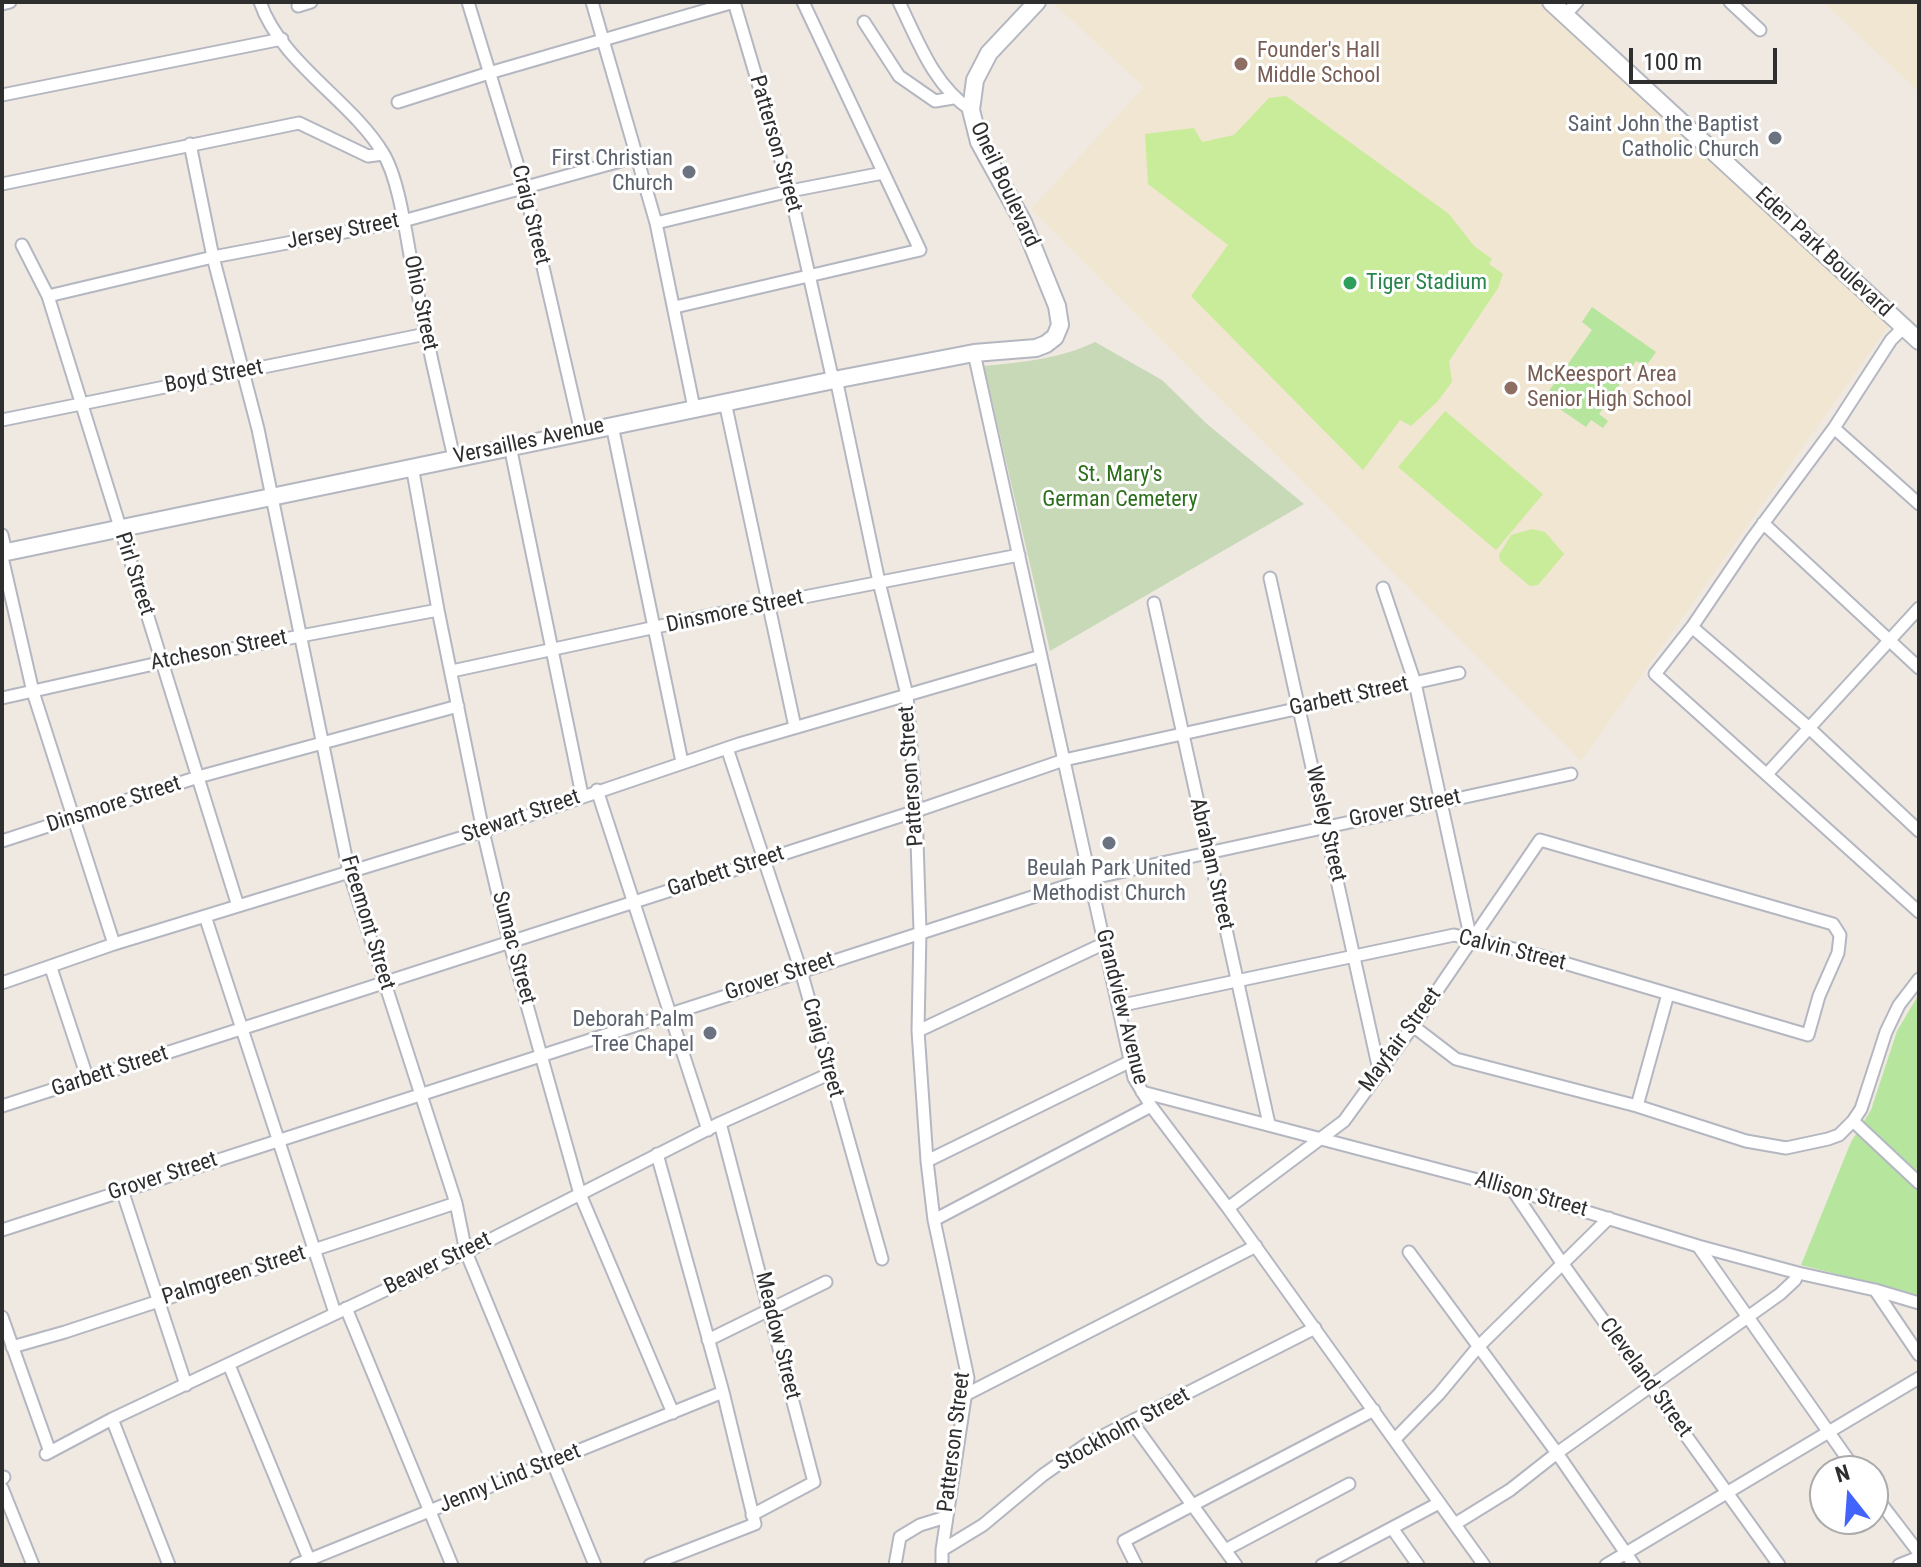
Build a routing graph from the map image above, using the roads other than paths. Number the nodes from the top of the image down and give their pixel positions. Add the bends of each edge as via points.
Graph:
1 (10, 2) edge
2 (260, 2) edge
3 (311, 2) edge
4 (468, 2) edge
5 (592, 2) edge
6 (734, 2) edge
7 (803, 2) edge
8 (899, 2) edge
9 (1037, 2) edge
10 (1551, 2) edge
11 (1577, 2) edge
12 (1730, 2) edge
13 (2, 4) edge
14 (298, 6) dead end
15 (1565, 15) junction
16 (864, 22) dead end
17 (1760, 30) dead end
18 (282, 39) junction
19 (603, 40) junction
20 (489, 73) junction
21 (2, 95) edge
22 (953, 98) junction
23 (398, 102) dead end
24 (971, 110) junction
25 (190, 144) junction
26 (383, 154) junction
27 (635, 157) junction
28 (883, 173) junction
29 (2, 184) edge
30 (525, 189) junction
31 (790, 191) junction
32 (403, 221) junction
33 (656, 223) junction
34 (22, 245) dead end
35 (213, 257) junction
36 (811, 277) junction
37 (48, 296) junction
38 (675, 307) junction
39 (1904, 327) junction
40 (426, 334) junction
41 (1055, 337) joint
42 (1919, 340) edge
43 (974, 353) junction
44 (244, 371) junction
45 (834, 380) junction
46 (725, 402) junction
47 (82, 403) junction
48 (694, 408) junction
49 (2, 420) edge
50 (612, 425) junction
51 (1834, 428) junction
52 (581, 432) junction
53 (510, 446) junction
54 (454, 458) junction
55 (412, 466) junction
56 (272, 496) junction
57 (1919, 504) edge
58 (1763, 523) junction
59 (119, 528) junction
60 (2, 535) edge
61 (3, 554) edge
62 (1019, 555) junction
63 (1270, 578) dead end
64 (879, 582) junction
65 (1383, 588) dead end
66 (1154, 603) dead end
67 (768, 604) junction
68 (1919, 608) edge
69 (438, 610) junction
70 (1692, 627) junction
71 (653, 629) junction
72 (301, 635) junction
73 (1890, 641) junction
74 (553, 651) junction
75 (1041, 656) junction
76 (163, 662) junction
77 (1919, 668) edge
78 (452, 671) junction
79 (1459, 673) dead end
80 (1415, 683) junction
81 (33, 692) junction
82 (907, 695) junction
83 (2, 698) edge
84 (458, 706) junction
85 (1299, 708) junction
86 (795, 727) junction
87 (1808, 727) junction
88 (1182, 734) junction
89 (321, 743) junction
90 (727, 748) junction
91 (1064, 760) junction
92 (682, 762) junction
93 (1571, 774) dead end
94 (1767, 774) junction
95 (198, 777) junction
96 (597, 790) junction
97 (582, 795) junction
98 (1440, 801) junction
99 (916, 811) junction
100 (73, 818) junction
101 (1325, 826) junction
102 (483, 831) junction
103 (1919, 831) edge
104 (2, 841) edge
105 (1209, 853) junction
106 (762, 860) junction
107 (349, 872) junction
108 (1088, 879) junction
109 (634, 902) junction
110 (238, 906) junction
111 (1919, 912) edge
112 (205, 916) junction
113 (920, 931) junction
114 (1471, 940) junction
115 (509, 941) junction
116 (1105, 943) junction
117 (114, 944) junction
118 (1355, 957) junction
119 (51, 968) junction
120 (801, 971) junction
121 (1919, 979) edge
122 (1238, 982) junction
123 (2, 983) edge
124 (384, 983) junction
125 (1668, 994) junction
126 (1118, 1006) junction
127 (668, 1014) junction
128 (1413, 1026) junction
129 (242, 1029) junction
130 (918, 1031) junction
131 (1808, 1035) joint
132 (543, 1054) junction
133 (1131, 1061) junction
134 (1379, 1070) junction
135 (829, 1074) junction
136 (88, 1080) junction
137 (1142, 1092) junction
138 (419, 1094) junction
139 (2, 1106) edge
140 (1151, 1106) junction
141 (1637, 1106) junction
142 (1853, 1121) junction
143 (720, 1123) junction
144 (1269, 1124) junction
145 (708, 1130) junction
146 (1322, 1138) junction
147 (278, 1140) junction
148 (657, 1154) junction
149 (927, 1161) junction
150 (1919, 1183) edge
151 (1512, 1189) junction
152 (122, 1190) junction
153 (580, 1194) junction
154 (456, 1203) junction
155 (1228, 1208) junction
156 (1609, 1218) junction
157 (934, 1220) junction
158 (2, 1230) edge
159 (1256, 1246) junction
160 (1698, 1246) junction
161 (314, 1250) junction
162 (466, 1252) junction
163 (1409, 1252) dead end
164 (882, 1259) dead end
165 (1562, 1263) junction
166 (1798, 1273) junction
167 (826, 1282) dead end
168 (1875, 1290) junction
169 (160, 1301) junction
170 (1919, 1303) edge
171 (340, 1310) junction
172 (771, 1310) junction
173 (2, 1317) edge
174 (1746, 1318) junction
175 (1315, 1328) junction
176 (708, 1340) junction
177 (12, 1347) junction
178 (1478, 1347) junction
179 (1919, 1355) edge
180 (229, 1365) junction
181 (1919, 1378) edge
182 (186, 1385) junction
183 (1649, 1385) junction
184 (723, 1392) junction
185 (965, 1395) junction
186 (1374, 1410) junction
187 (673, 1413) junction
188 (112, 1419) junction
189 (1132, 1422) junction
190 (1827, 1433) junction
191 (1395, 1439) junction
192 (1557, 1453) junction
193 (1844, 1455) edge
194 (553, 1461) junction
195 (3, 1481) edge
196 (1349, 1484) dead end
197 (1729, 1492) junction
198 (1439, 1503) junction
199 (1191, 1507) junction
200 (432, 1511) junction
201 (1889, 1515) edge
202 (946, 1517) junction
203 (754, 1519) junction
204 (1455, 1524) junction
205 (1392, 1528) junction
206 (942, 1550) junction
207 (1225, 1550) junction
208 (1624, 1552) junction
209 (1919, 1555) edge
210 (1344, 1560) edge
211 (310, 1562) edge
212 (33, 1565) edge
213 (169, 1565) edge
214 (296, 1565) edge
215 (452, 1565) edge
216 (595, 1565) edge
217 (650, 1565) edge
218 (895, 1565) edge
219 (942, 1565) edge
220 (1136, 1565) edge
221 (1236, 1565) edge
222 (1322, 1565) edge
223 (1418, 1565) edge
224 (1484, 1565) edge
225 (1606, 1565) edge
226 (1634, 1565) edge
227 (1779, 1565) edge
228 (1899, 1565) edge

1 - 13 street
2 - 18 street, Ohio Street
3 - 14 street
4 - 20 street, Craig Street
5 - 19 street
6 - 19 street
6 - 31 street, Patterson Street
7 - 28 street
8 - 22 street
9 - 24 street, Oneil Boulevard via 989,53 975,80
10 - 15 street, Eden Park Boulevard
11 - 15 street
12 - 17 street
15 - 39 street, Eden Park Boulevard
16 - 22 street via 899,76 935,101
18 - 21 street
18 - 26 street, Ohio Street
19 - 20 street
19 - 27 street
20 - 23 street
20 - 30 street, Craig Street
22 - 24 street
24 - 41 street, Oneil Boulevard via 979,142 1023,222 1057,306 1060,325
25 - 26 street via 299,123 368,156
25 - 29 street
25 - 35 street, Freemont Street
26 - 32 street, Ohio Street
27 - 30 street, Jersey Street
27 - 33 street
28 - 31 street
28 - 36 street via 920,250
30 - 32 street, Jersey Street
30 - 52 street, Craig Street
31 - 33 street
31 - 36 street, Patterson Street
32 - 35 street, Jersey Street
32 - 40 street, Ohio Street
33 - 38 street
34 - 37 street, Pirl Street
35 - 37 street, Jersey Street
35 - 44 street, Freemont Street
36 - 38 street
36 - 45 street, Patterson Street
37 - 47 street, Pirl Street
38 - 48 street
39 - 42 street, Eden Park Boulevard
39 - 51 street
40 - 44 street, Boyd Street
40 - 54 street, Ohio Street
41 - 43 street, Versailles Avenue via 1036,348
43 - 45 street, Versailles Avenue
43 - 62 street, Grandview Avenue
44 - 47 street, Boyd Street
44 - 56 street, Freemont Street
45 - 46 street, Versailles Avenue
45 - 64 street, Patterson Street
46 - 48 street, Versailles Avenue
46 - 67 street
47 - 49 street, Boyd Street
47 - 59 street, Pirl Street
48 - 50 street, Versailles Avenue
50 - 52 street, Versailles Avenue
50 - 71 street
51 - 57 street
51 - 58 street
52 - 53 street, Versailles Avenue
53 - 54 street, Versailles Avenue
53 - 74 street
54 - 55 street, Versailles Avenue
55 - 56 street, Versailles Avenue
55 - 69 street, Sumac Street
56 - 59 street, Versailles Avenue
56 - 72 street, Freemont Street
58 - 70 street
58 - 73 street
59 - 61 street, Versailles Avenue
59 - 76 street, Pirl Street
60 - 61 street
61 - 81 street
62 - 64 street, Dinsmore Street
62 - 75 street, Grandview Avenue
63 - 85 street, Wesley Street
64 - 67 street, Dinsmore Street
64 - 82 street, Patterson Street
65 - 80 street
66 - 88 street, Abraham Street
67 - 71 street, Dinsmore Street
67 - 86 street
68 - 73 street
69 - 72 street, Atcheson Street
69 - 78 street, Sumac Street
70 - 87 street
70 - 94 street via 1655,674
71 - 74 street, Dinsmore Street
71 - 92 street
72 - 76 street, Atcheson Street
72 - 89 street, Freemont Street
73 - 77 street
73 - 87 street
74 - 78 street, Dinsmore Street
74 - 97 street
75 - 82 street, Stewart Street
75 - 91 street, Grandview Avenue
76 - 81 street, Atcheson Street
76 - 95 street, Pirl Street
78 - 84 street, Sumac Street
79 - 80 street, Garbett Street
80 - 85 street, Garbett Street
80 - 98 street
81 - 83 street, Atcheson Street
81 - 100 street
82 - 86 street, Stewart Street
82 - 99 street, Patterson Street
84 - 89 street, Dinsmore Street
84 - 102 street, Sumac Street
85 - 88 street, Garbett Street
85 - 101 street, Wesley Street
86 - 90 street, Stewart Street
87 - 94 street
87 - 103 street
88 - 91 street, Garbett Street
88 - 105 street, Abraham Street
89 - 95 street, Dinsmore Street
89 - 107 street, Freemont Street
90 - 92 street, Stewart Street
90 - 106 street, Craig Street
91 - 99 street, Garbett Street
91 - 108 street, Grandview Avenue
92 - 96 street, Stewart Street
93 - 98 street, Grover Street
94 - 111 street
95 - 100 street, Dinsmore Street
95 - 110 street, Pirl Street
96 - 97 street, Stewart Street
96 - 109 street
97 - 102 street, Stewart Street
98 - 101 street, Grover Street
98 - 114 street
99 - 106 street, Garbett Street
99 - 113 street, Patterson Street
100 - 104 street, Dinsmore Street
100 - 117 street
101 - 105 street, Grover Street
101 - 118 street, Wesley Street
102 - 107 street, Stewart Street
102 - 115 street, Sumac Street
105 - 108 street, Grover Street
105 - 122 street, Abraham Street
106 - 109 street, Garbett Street
106 - 120 street, Craig Street
107 - 110 street, Stewart Street
107 - 124 street, Freemont Street
108 - 113 street, Grover Street
108 - 116 street, Grandview Avenue
109 - 115 street, Garbett Street
109 - 127 street
110 - 112 street, Stewart Street
112 - 117 street, Stewart Street
112 - 129 street
113 - 120 street, Grover Street
113 - 130 street, Patterson Street
114 - 118 street, Calvin Street via 1454,935
114 - 125 street, Calvin Street
114 - 128 street, Mayfair Street
114 - 131 street, Mayfair Street via 1540,840 1833,924 1840,935 1838,953
115 - 124 street, Garbett Street
115 - 132 street, Sumac Street
116 - 126 street, Grandview Avenue
116 - 130 street
117 - 119 street, Stewart Street
118 - 122 street, Calvin Street
118 - 134 street, Wesley Street
119 - 123 street, Stewart Street
119 - 136 street
120 - 127 street, Grover Street
120 - 135 street, Craig Street
121 - 142 street via 1886,1032
122 - 126 street, Calvin Street
122 - 144 street, Abraham Street
124 - 129 street, Garbett Street
124 - 138 street, Freemont Street
125 - 131 street, Calvin Street
125 - 141 street
126 - 133 street, Grandview Avenue
127 - 132 street, Grover Street
127 - 145 street
128 - 134 street, Mayfair Street
128 - 141 street via 1456,1059
129 - 136 street, Garbett Street
129 - 147 street
130 - 149 street, Patterson Street
132 - 138 street, Grover Street
132 - 153 street, Sumac Street
133 - 137 street, Grandview Avenue
133 - 149 street
134 - 146 street, Mayfair Street via 1344,1121
135 - 143 street, Beaver Street
135 - 164 street, Craig Street
136 - 139 street, Garbett Street
137 - 140 street, Grandview Avenue
137 - 144 street, Allison Street
138 - 147 street, Grover Street
138 - 154 street, Freemont Street
140 - 155 street, Grandview Avenue
140 - 157 street
141 - 142 street via 1746,1141 1786,1148 1839,1135
142 - 150 street
143 - 145 street, Beaver Street
143 - 172 street, Meadow Street
144 - 146 street, Allison Street
145 - 148 street, Beaver Street
146 - 151 street, Allison Street
146 - 155 street, Mayfair Street
147 - 152 street, Grover Street
147 - 161 street
148 - 153 street, Beaver Street
148 - 176 street
149 - 157 street, Patterson Street
151 - 156 street, Allison Street
151 - 165 street, Cleveland Street
152 - 158 street, Grover Street
152 - 169 street
153 - 162 street, Beaver Street
153 - 187 street, Sumac Street
154 - 161 street, Palmgreen Street
154 - 162 street, Freemont Street
155 - 159 street, Grandview Avenue
156 - 160 street, Allison Street
156 - 165 street
157 - 185 street, Patterson Street via 965,1359
159 - 175 street, Grandview Avenue
159 - 185 street
160 - 166 street, Allison Street
160 - 174 street
161 - 169 street, Palmgreen Street
161 - 171 street
162 - 171 street, Beaver Street
162 - 194 street, Freemont Street
163 - 178 street
165 - 178 street
165 - 183 street, Cleveland Street
166 - 168 street, Allison Street
166 - 174 street via 1780,1294
167 - 172 street
168 - 170 street, Allison Street
168 - 179 street
169 - 177 street, Palmgreen Street
169 - 182 street
171 - 180 street, Beaver Street
171 - 200 street
172 - 176 street
172 - 203 street, Meadow Street via 814,1482
173 - 177 street
174 - 183 street
174 - 190 street
175 - 186 street, Grandview Avenue
175 - 189 street, Stockholm Street
176 - 184 street
177 - 188 street, Beaver Street via 48,1453
178 - 191 street
178 - 192 street
180 - 182 street, Beaver Street
180 - 211 street
181 - 190 street
182 - 188 street, Beaver Street
183 - 192 street
183 - 197 street, Cleveland Street
184 - 187 street, Jenny Lind Street
184 - 203 street
185 - 202 street, Patterson Street
186 - 191 street, Grandview Avenue
186 - 199 street
187 - 194 street, Jenny Lind Street
188 - 213 street
189 - 199 street
189 - 206 street, Stockholm Street via 1087,1444 983,1525
190 - 193 street
190 - 197 street
191 - 198 street, Grandview Avenue
192 - 204 street
192 - 208 street
194 - 200 street, Jenny Lind Street
194 - 216 street, Freemont Street
195 - 212 street
196 - 207 street
197 - 208 street
197 - 227 street, Cleveland Street
198 - 204 street, Grandview Avenue
198 - 205 street
199 - 207 street
199 - 220 street via 1124,1541
200 - 211 street, Jenny Lind Street
200 - 215 street
201 - 209 street
202 - 206 street, Patterson Street
202 - 218 street via 900,1537
203 - 217 street
204 - 224 street, Grandview Avenue
205 - 210 street
205 - 223 street
206 - 219 street, Patterson Street
207 - 221 street
208 - 225 street
208 - 226 street
209 - 228 street
210 - 222 street
211 - 214 street, Jenny Lind Street

